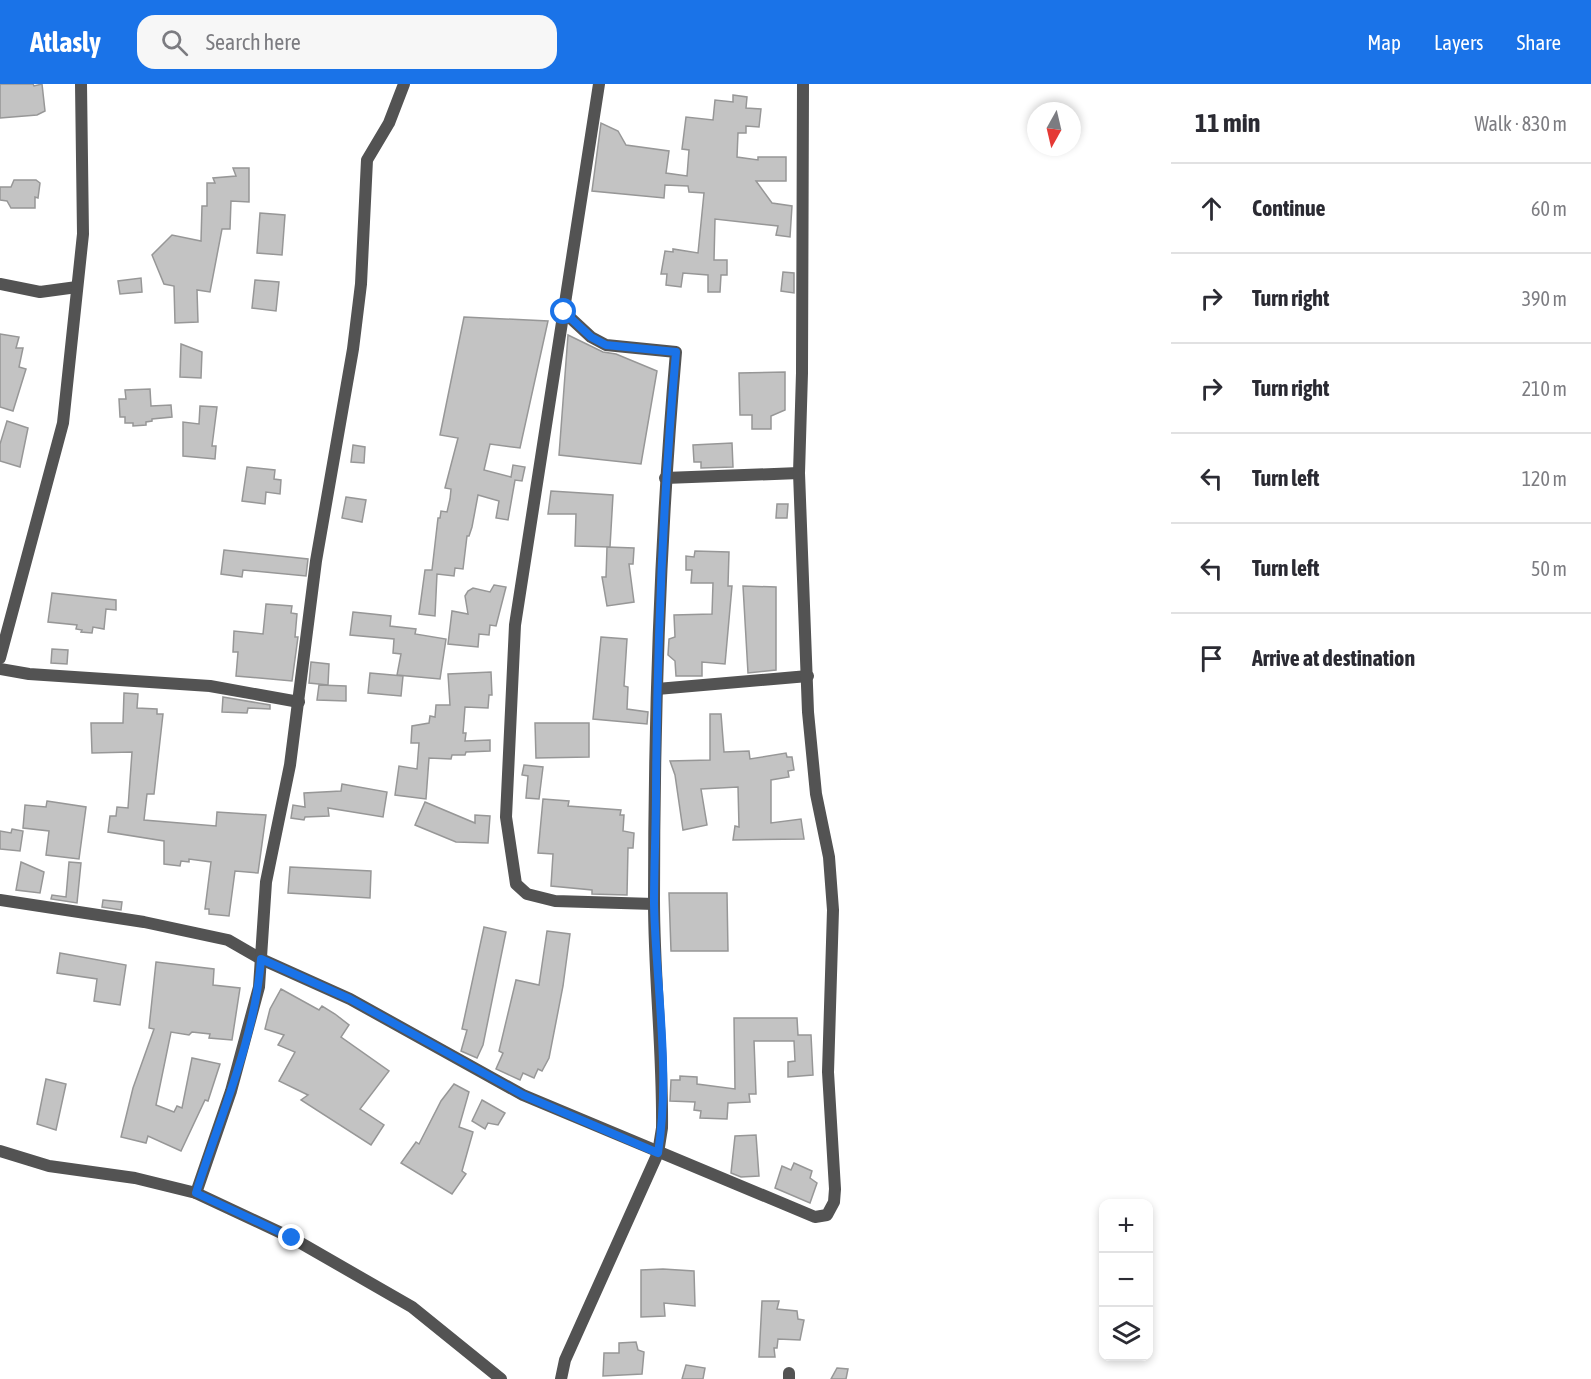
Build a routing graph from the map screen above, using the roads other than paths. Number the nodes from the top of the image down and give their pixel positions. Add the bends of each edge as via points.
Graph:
1 (81, 84) edge
2 (404, 84) edge
3 (599, 84) edge
4 (803, 84) edge
5 (0, 284) edge
6 (77, 287) junction
7 (564, 312) junction
8 (799, 473) junction
9 (665, 478) junction
10 (0, 658) edge
11 (0, 669) edge
12 (808, 676) junction
13 (657, 689) junction
14 (299, 702) junction
15 (0, 900) edge
16 (654, 904) junction
17 (261, 959) junction
18 (0, 1151) edge
19 (658, 1153) junction
20 (196, 1193) junction
21 (501, 1379) edge
22 (561, 1379) edge

1 - 6 street via 83,211
2 - 14 street via 389,123 367,160 357,316 316,561
3 - 7 street
4 - 8 street
5 - 6 street via 40,292
6 - 10 street via 63,423
7 - 9 street via 606,345 676,352
7 - 16 street via 515,625 506,817 516,884 540,899
8 - 9 street
8 - 12 street
9 - 13 street
11 - 14 street via 210,686
12 - 13 street
12 - 19 street via 816,794 829,857 833,910 828,1072 834,1202 826,1215 815,1217
13 - 16 street
14 - 17 street via 285,796 266,882
15 - 17 street via 144,922 228,940
16 - 19 street via 663,1090
17 - 19 street via 350,999 523,1095
17 - 20 street via 259,987 237,1069
18 - 20 street via 49,1166 135,1178
19 - 22 street via 565,1360
20 - 21 street via 292,1238 412,1307

